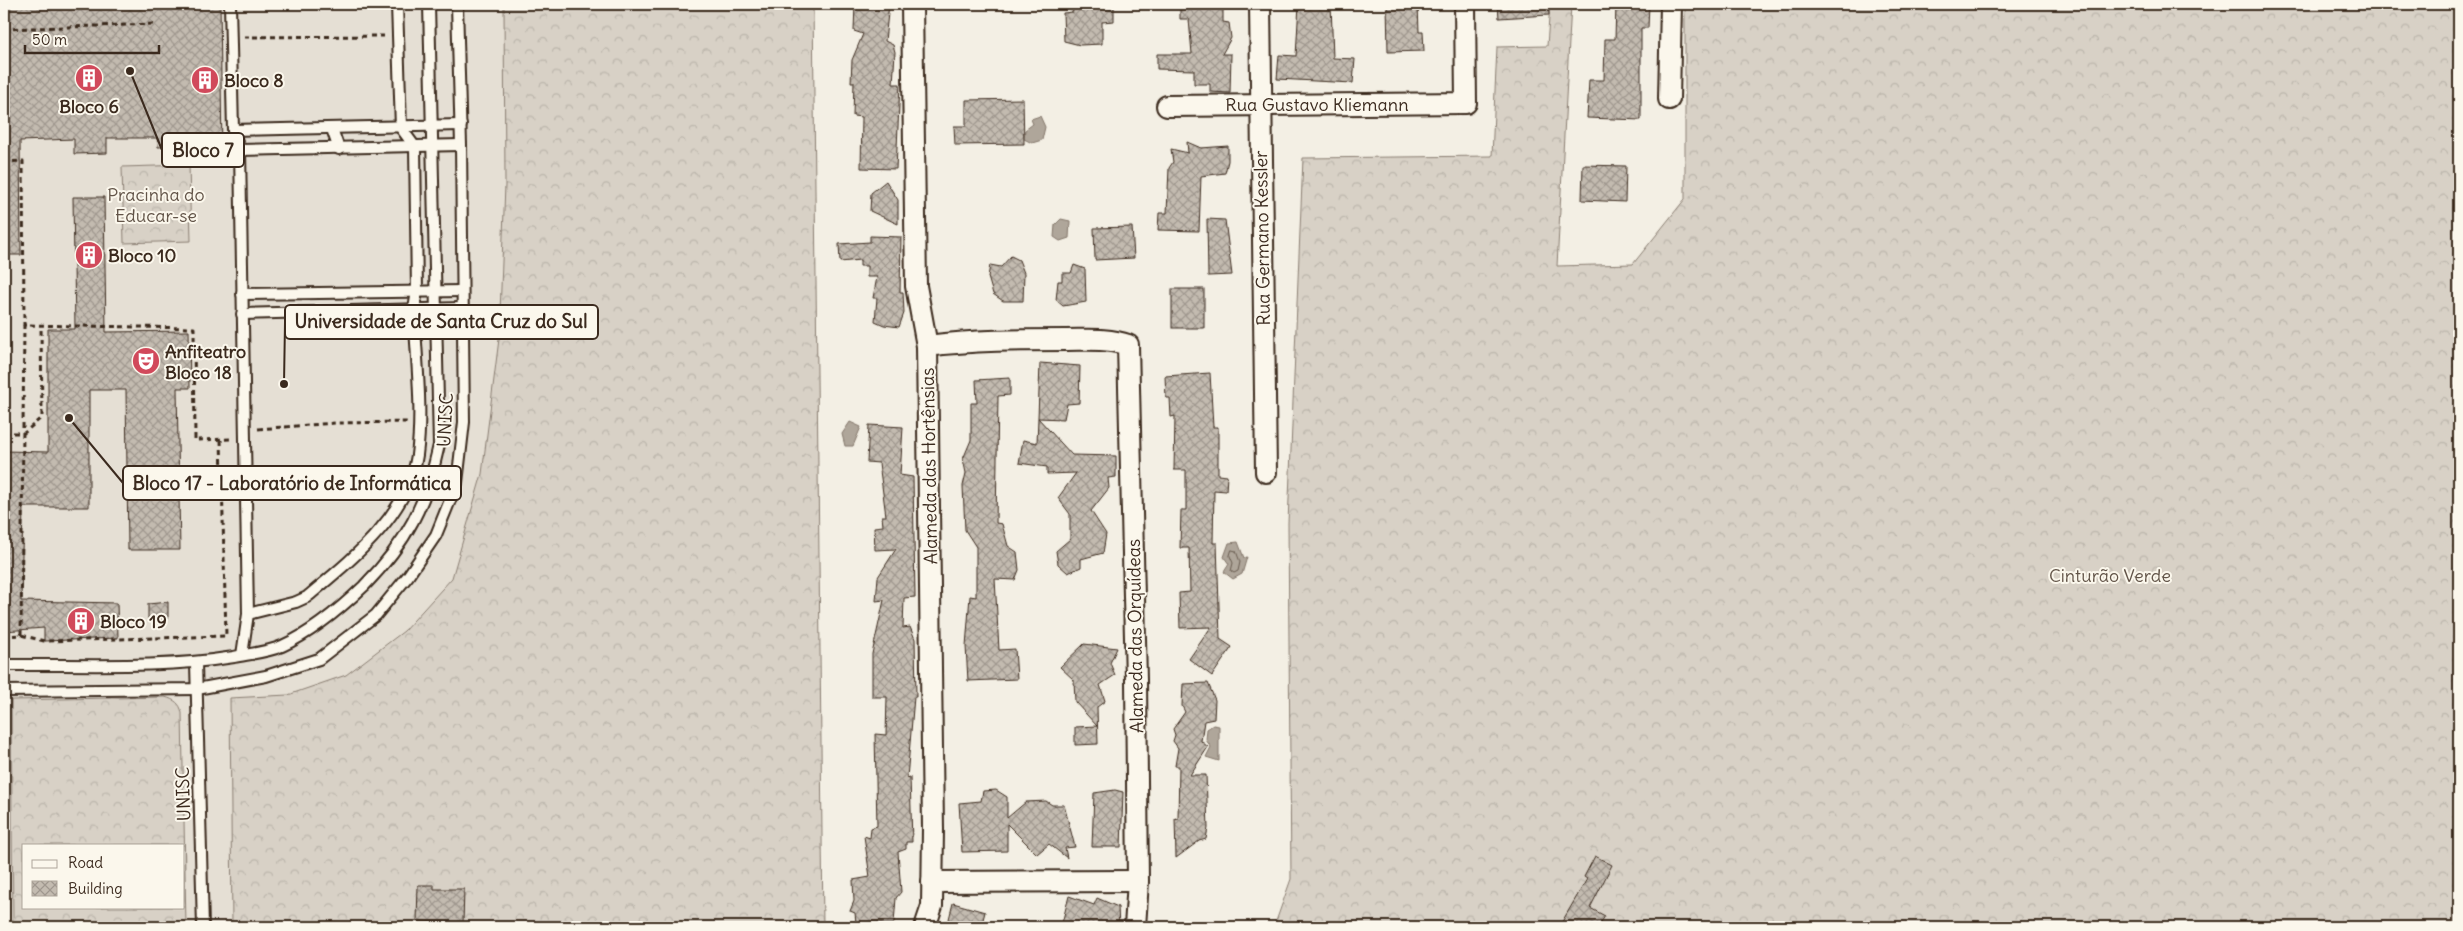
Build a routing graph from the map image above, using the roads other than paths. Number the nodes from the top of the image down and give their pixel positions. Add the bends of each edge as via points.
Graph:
1 (230, 4) edge
2 (397, 4) edge
3 (429, 4) edge
4 (457, 4) edge
5 (912, 4) edge
6 (1260, 4) edge
7 (1465, 4) edge
8 (1671, 4) edge
9 (1669, 99) dead end
10 (1261, 104) junction
11 (1167, 106) dead end
12 (461, 125) junction
13 (432, 126) junction
14 (367, 128) junction
15 (401, 128) junction
16 (296, 129) junction
17 (332, 129) junction
18 (232, 130) junction
19 (262, 130) junction
20 (433, 146) junction
21 (461, 146) junction
22 (414, 147) junction
23 (375, 148) junction
24 (306, 149) junction
25 (339, 149) junction
26 (240, 150) junction
27 (272, 150) junction
28 (417, 291) junction
29 (436, 291) junction
30 (462, 291) junction
31 (242, 294) junction
32 (462, 308) junction
33 (414, 309) junction
34 (436, 309) junction
35 (242, 314) junction
36 (927, 346) junction
37 (1266, 472) dead end
38 (248, 614) junction
39 (242, 655) junction
40 (196, 663) junction
41 (4, 665) edge
42 (197, 689) junction
43 (4, 691) edge
44 (1138, 881) junction
45 (932, 882) junction
46 (203, 927) edge
47 (925, 927) edge
48 (1135, 927) edge

1 - 18 lane
2 - 15 lane
3 - 13 lane, UNISC
4 - 12 lane, UNISC
5 - 36 street, Alameda das Hortênsias via 916,286
6 - 10 street, Rua Germano Kessler
7 - 10 street, Rua Gustavo Kliemann via 1466,103
8 - 9 street
10 - 11 street, Rua Gustavo Kliemann
10 - 37 street, Rua Germano Kessler
12 - 13 lane
12 - 21 lane, UNISC
13 - 15 lane
13 - 20 lane, UNISC
14 - 15 lane
14 - 17 lane
14 - 23 lane
15 - 22 lane
16 - 17 lane
16 - 19 lane
16 - 24 lane
17 - 25 lane
18 - 19 lane
18 - 26 lane
19 - 27 lane
20 - 21 lane
20 - 22 lane
20 - 29 lane, UNISC
21 - 30 lane, UNISC
22 - 23 lane
22 - 28 lane
23 - 25 lane
24 - 25 lane
24 - 27 lane
26 - 27 lane
26 - 31 lane
28 - 29 lane
28 - 31 lane
28 - 33 lane
29 - 30 lane
29 - 34 lane, UNISC
30 - 32 lane, UNISC
31 - 35 lane
32 - 34 lane
32 - 42 lane, UNISC via 464,422 457,483 436,535 408,576 376,615 319,659 266,676
33 - 34 lane
33 - 35 lane
33 - 38 lane via 419,422 417,456 397,506 379,532 307,596 296,602
34 - 39 lane, UNISC via 439,445 432,479 413,524 389,561 351,599 315,627 281,647
35 - 38 lane
36 - 44 street, Alameda das Orquídeas via 954,342 1043,340 1102,340 1128,345
36 - 45 street, Alameda das Hortênsias
38 - 39 lane
39 - 40 lane, UNISC
40 - 41 lane, UNISC
40 - 42 lane, UNISC
42 - 43 lane, UNISC
42 - 46 lane, UNISC
44 - 45 street
44 - 48 street, Alameda das Orquídeas
45 - 47 street, Alameda das Hortênsias via 932,906

